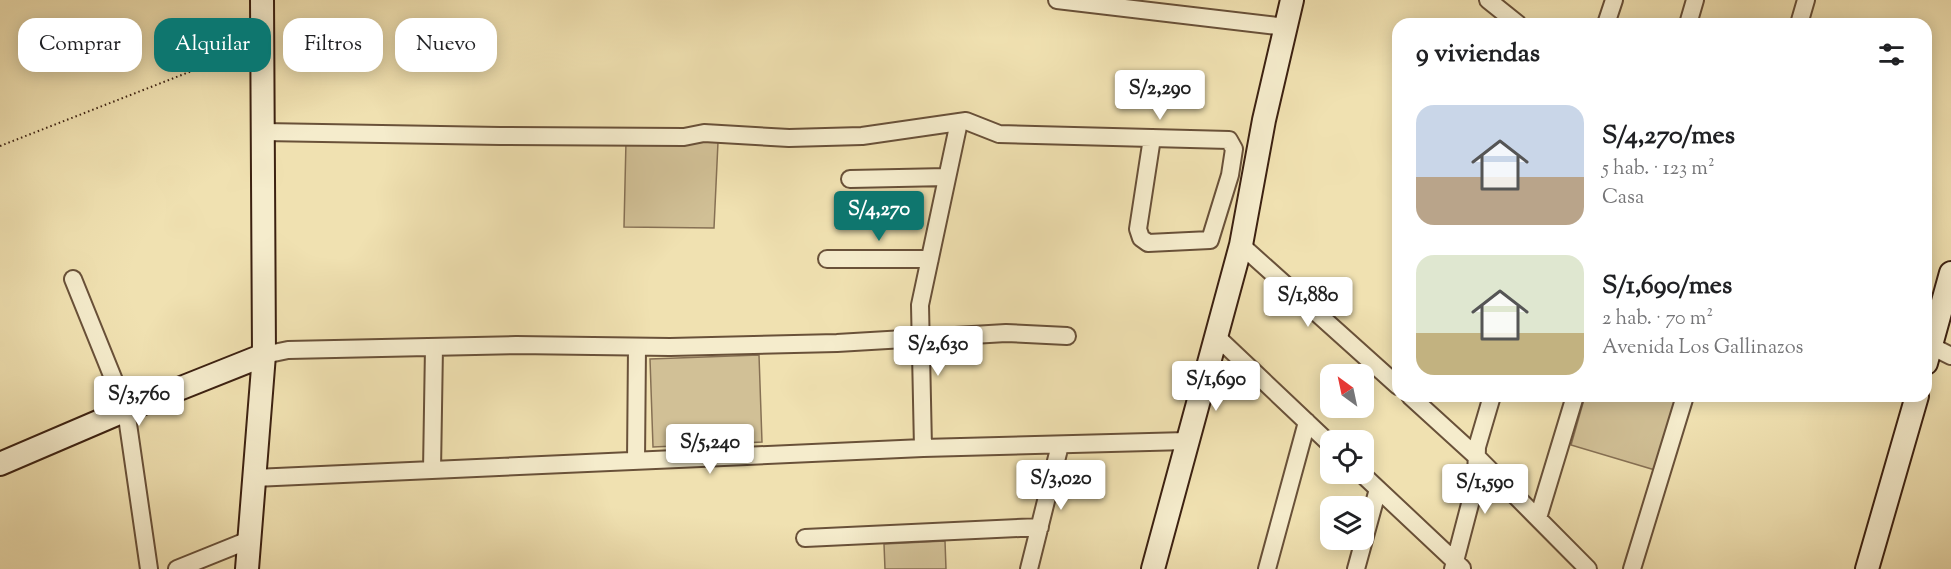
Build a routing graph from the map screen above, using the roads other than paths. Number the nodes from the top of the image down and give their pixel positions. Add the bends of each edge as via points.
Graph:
1 (262, 0) edge
2 (1057, 0) edge
3 (1293, 0) edge
4 (1488, 0) edge
5 (1614, 0) edge
6 (1695, 0) edge
7 (1806, 0) edge
8 (1094, 2) edge
9 (1510, 18) edge
10 (1608, 18) edge
11 (1690, 18) edge
12 (1800, 18) edge
13 (1286, 27) junction
14 (958, 122) junction
15 (263, 132) junction
16 (1152, 138) junction
17 (947, 177) junction
18 (850, 179) dead end
19 (1241, 245) junction
20 (827, 259) dead end
21 (930, 259) junction
22 (1951, 273) edge
23 (73, 279) dead end
24 (1067, 336) dead end
25 (1216, 336) junction
26 (920, 338) junction
27 (1932, 340) edge
28 (637, 347) junction
29 (434, 348) junction
30 (1932, 354) edge
31 (264, 355) junction
32 (1951, 356) edge
33 (1392, 381) edge
34 (1417, 402) edge
35 (1490, 402) edge
36 (1573, 402) edge
37 (1683, 402) edge
38 (1915, 402) edge
39 (126, 410) junction
40 (1307, 422) junction
41 (1320, 434) edge
42 (1177, 442) junction
43 (1060, 445) junction
44 (923, 448) junction
45 (1477, 457) junction
46 (636, 461) junction
47 (0, 464) edge
48 (432, 470) junction
49 (254, 478) junction
50 (1373, 484) edge
51 (1378, 489) junction
52 (1538, 518) junction
53 (1040, 527) junction
54 (805, 538) dead end
55 (249, 540) junction
56 (1457, 566) edge
57 (149, 569) edge
58 (177, 569) edge
59 (247, 569) edge
60 (1029, 569) edge
61 (1153, 569) edge
62 (1267, 569) edge
63 (1356, 569) edge
64 (1588, 569) edge
65 (1632, 569) edge
66 (1867, 569) edge

1 - 15 street
2 - 8 street
3 - 13 street
4 - 9 street
5 - 10 street
6 - 11 street
7 - 12 street
8 - 13 street
13 - 19 street
14 - 15 street via 862,136 789,138 704,133 661,137
14 - 16 street via 966,121 999,134
14 - 17 street
15 - 31 street
16 - 16 street via 1138,229 1141,238 1148,243 1210,240 1230,175 1233,144 1229,140
17 - 18 street
17 - 21 street
19 - 25 street
19 - 33 street
20 - 21 street
21 - 26 street via 920,305
22 - 27 street
23 - 39 street
24 - 26 street via 1006,333
25 - 40 street
25 - 42 street
26 - 28 street via 837,344
26 - 44 street
28 - 29 street
28 - 46 street
29 - 31 street via 288,350
29 - 48 street
30 - 32 street
31 - 39 street
31 - 49 street
34 - 45 street
35 - 45 street
36 - 52 street
37 - 65 street
38 - 66 street
39 - 47 street
39 - 57 street
40 - 41 street
40 - 62 street
42 - 43 street
42 - 61 street
43 - 44 street
43 - 53 street
44 - 46 street
45 - 52 street
45 - 56 street via 1476,481
46 - 48 street
48 - 49 street
49 - 55 street
50 - 51 street
51 - 56 street
51 - 63 street
52 - 64 street
53 - 54 street
53 - 60 street
55 - 58 street
55 - 59 street

